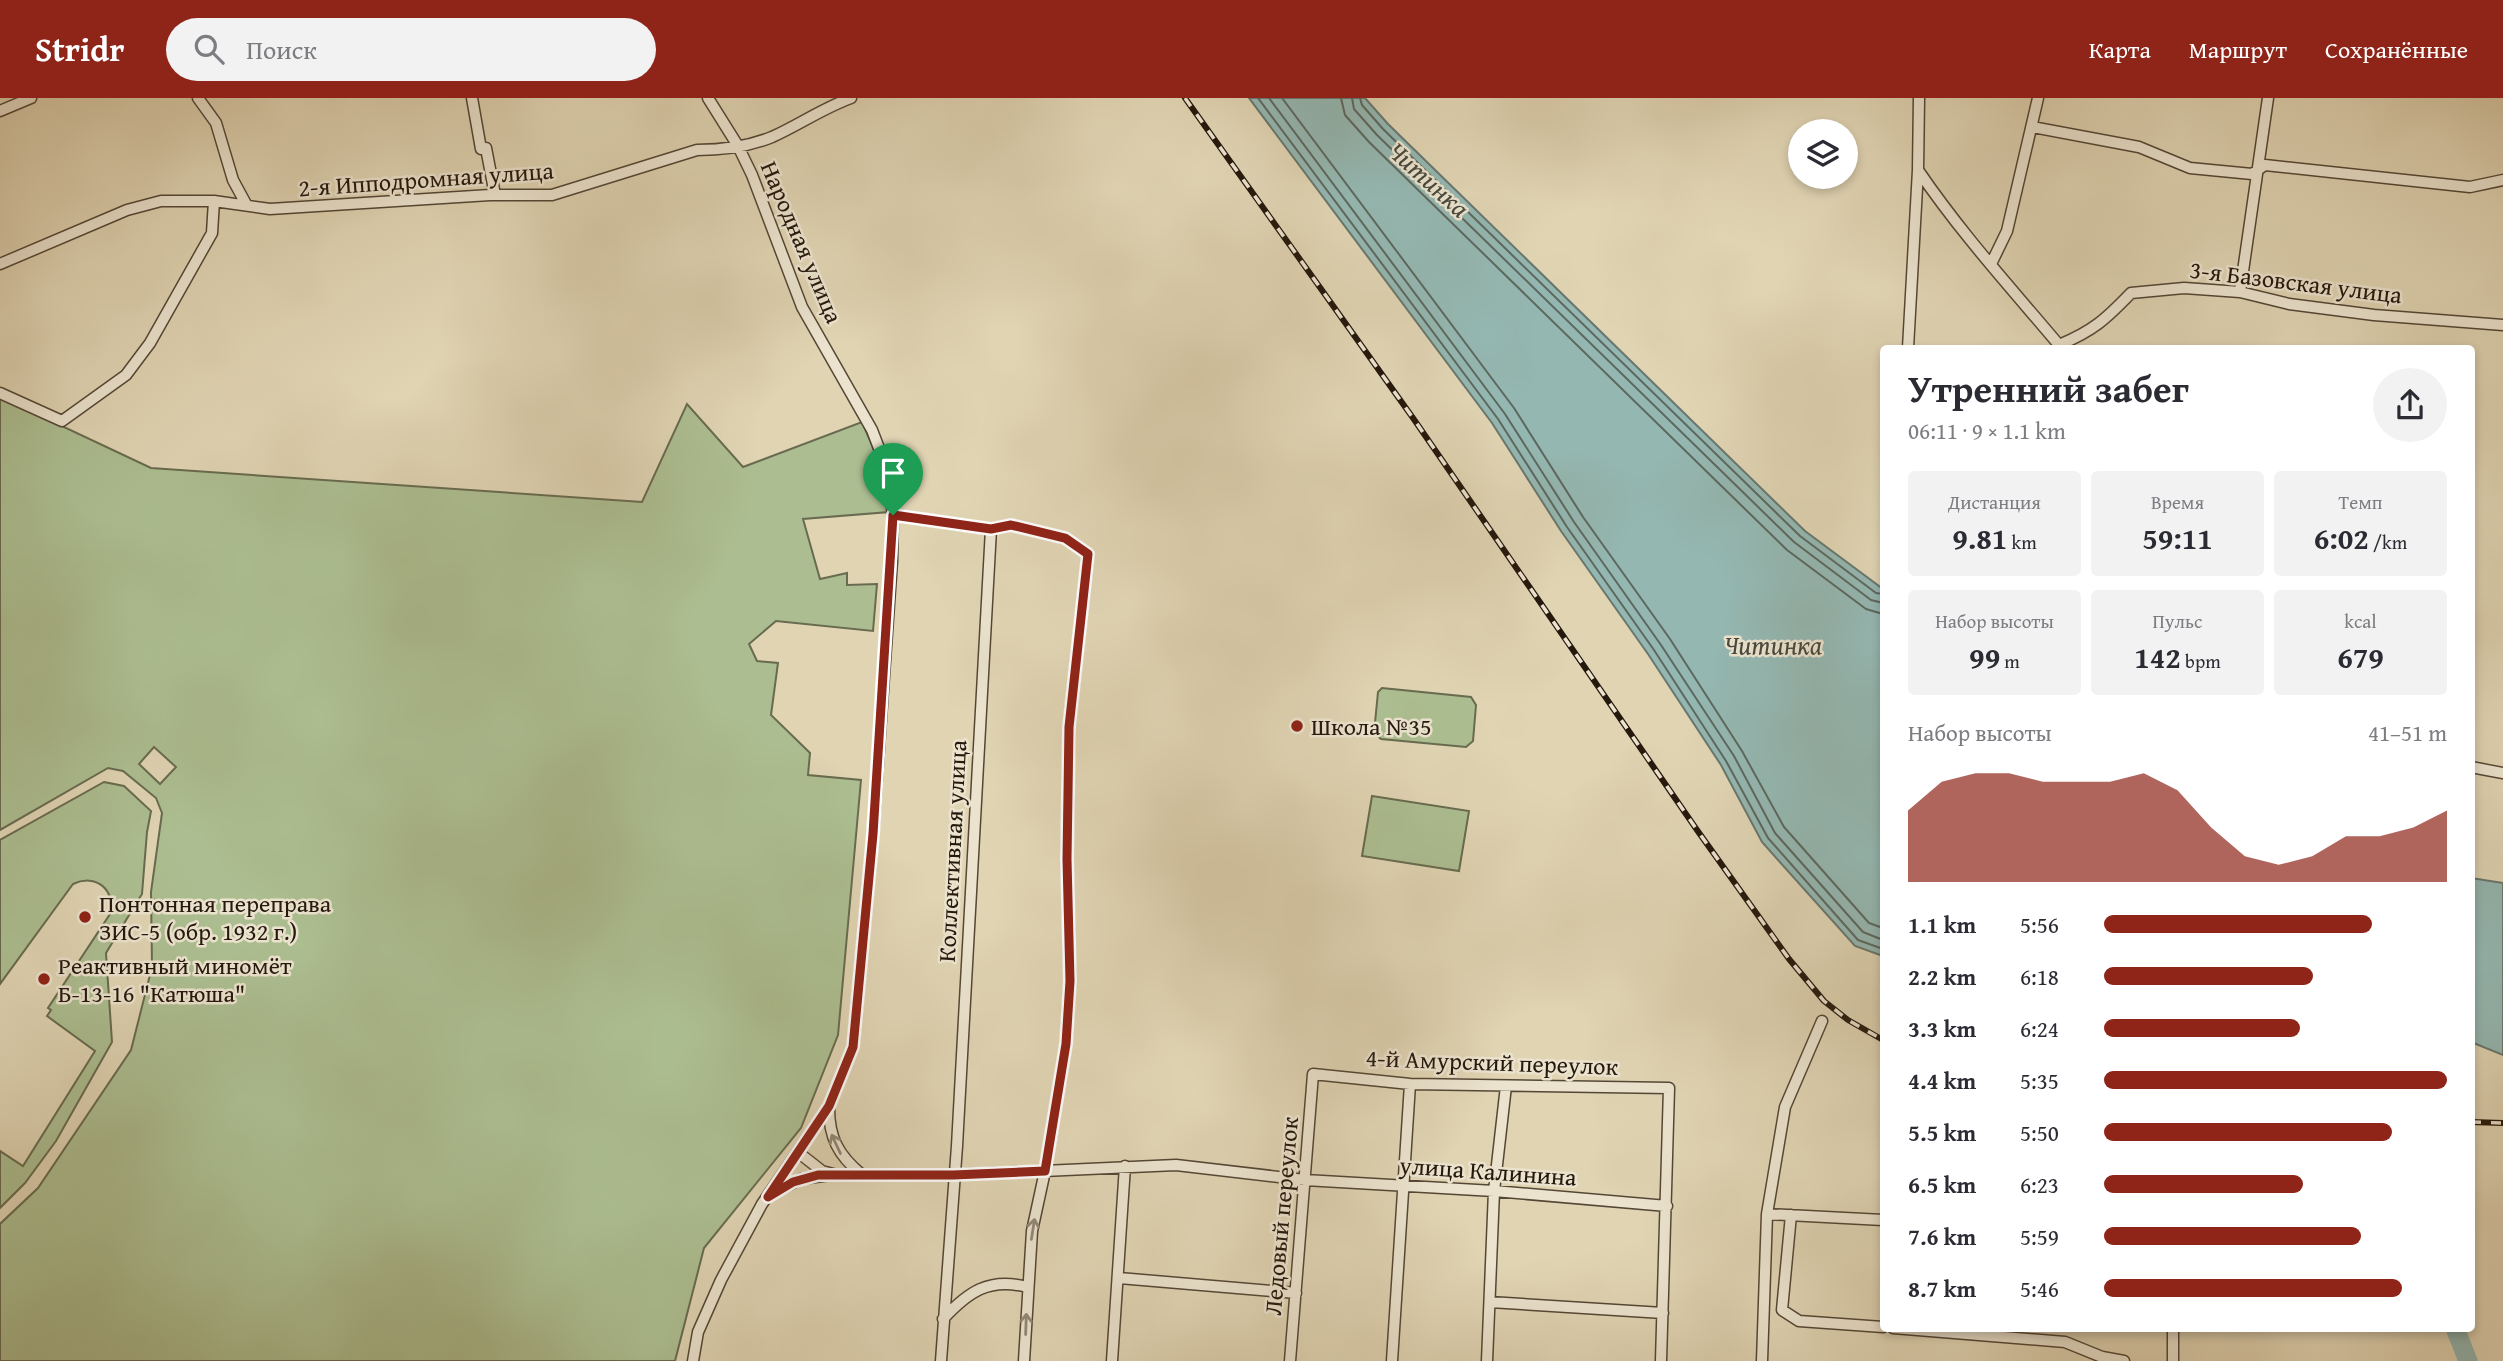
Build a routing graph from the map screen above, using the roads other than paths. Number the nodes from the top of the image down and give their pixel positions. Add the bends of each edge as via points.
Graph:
1 (31, 98) edge
2 (198, 98) edge
3 (472, 98) edge
4 (708, 98) edge
5 (851, 98) edge
6 (1919, 98) edge
7 (2038, 98) edge
8 (2268, 98) edge
9 (0, 111) edge
10 (2032, 127) junction
11 (738, 146) junction
12 (1919, 170) junction
13 (2258, 170) junction
14 (2503, 180) edge
15 (495, 195) junction
16 (214, 201) junction
17 (246, 204) junction
18 (0, 264) edge
19 (1991, 264) junction
20 (2240, 292) junction
21 (2503, 325) edge
22 (1908, 345) edge
23 (0, 393) edge
24 (893, 515) junction
25 (991, 529) junction
26 (2475, 768) edge
27 (2503, 773) edge
28 (1822, 1021) dead end
29 (1314, 1074) joint
30 (1410, 1084) junction
31 (1506, 1086) junction
32 (829, 1106) junction
33 (799, 1153) junction
34 (1125, 1167) junction
35 (1045, 1171) junction
36 (860, 1174) junction
37 (836, 1175) junction
38 (953, 1175) junction
39 (1305, 1180) junction
40 (1402, 1185) junction
41 (1494, 1191) junction
42 (768, 1197) junction
43 (1667, 1206) junction
44 (1767, 1214) junction
45 (1791, 1215) junction
46 (1880, 1220) edge
47 (1119, 1278) junction
48 (1027, 1287) junction
49 (1296, 1293) junction
50 (1490, 1302) junction
51 (1663, 1313) junction
52 (943, 1319) junction
53 (1880, 1328) edge
54 (1942, 1332) edge
55 (2173, 1332) edge
56 (693, 1361) edge
57 (941, 1361) edge
58 (1024, 1361) edge
59 (1112, 1361) edge
60 (1290, 1361) edge
61 (1392, 1361) edge
62 (1487, 1361) edge
63 (1661, 1361) edge
64 (1762, 1361) edge
65 (2124, 1361) edge
66 (2173, 1361) edge

1 - 9 street
2 - 17 street via 216,123 233,180
3 - 15 street
4 - 11 street, Народная улица
5 - 11 street, 2-я Ипподромная улица via 771,137
6 - 12 street
7 - 10 street
8 - 13 street
10 - 13 street via 2139,148 2190,168 2252,174
10 - 19 street via 2007,231
11 - 15 street, 2-я Ипподромная улица via 697,150 552,195
11 - 24 street, Народная улица via 802,307 872,430 887,469
12 - 19 street
12 - 22 street
13 - 14 street via 2265,165 2470,187
13 - 20 street
15 - 17 street, 2-я Ипподромная улица via 270,209
16 - 17 street, 2-я Ипподромная улица
16 - 18 street, 2-я Ипподромная улица via 161,201 127,210
16 - 23 street via 212,233 150,343 126,375 62,421
19 - 20 street, 3-я Базовская улица via 2059,345 2105,320 2131,293 2184,288
20 - 21 street, 3-я Базовская улица via 2289,304
24 - 25 street
24 - 32 street, Народная улица via 873,834 853,1047
25 - 35 street via 1011,525 1065,538 1088,554 1069,727 1066,1044
25 - 38 street, Коллективная улица
26 - 27 street
28 - 44 street via 1785,1107
29 - 30 street, 4-й Амурский переулок
29 - 39 street, Ледовый переулок
30 - 31 street, 4-й Амурский переулок
30 - 40 street
31 - 41 street
31 - 43 street, 4-й Амурский переулок via 1669,1088
32 - 33 street, Народная улица
36 -> 32 street via 835,1145
33 - 37 street via 822,1171
33 - 42 street, Народная улица
34 - 35 street, улица Калинина
34 - 39 street, улица Калинина via 1177,1165
34 - 47 street
35 - 38 street, улица Калинина
48 -> 35 street via 1032,1231
36 - 37 street, улица Калинина
36 - 38 street, улица Калинина
37 - 42 street, улица Калинина via 801,1179
38 - 52 street, Коллективная улица
39 - 40 street, улица Калинина
39 - 49 street, Ледовый переулок
40 - 41 street, улица Калинина
40 - 61 street
41 - 43 street, улица Калинина
41 - 50 street
42 - 56 street, Народная улица via 720,1280 698,1332
43 - 51 street
44 - 45 street
44 - 64 street
45 - 46 street
45 - 53 street via 1782,1311 1799,1321
47 - 49 street
47 - 59 street
48 - 52 street via 1016,1284 973,1290
58 -> 48 street
49 - 60 street, Ледовый переулок
50 - 51 street
50 - 62 street
51 - 63 street
52 - 57 street, Коллективная улица
54 - 65 street via 2065,1342
55 - 66 street

